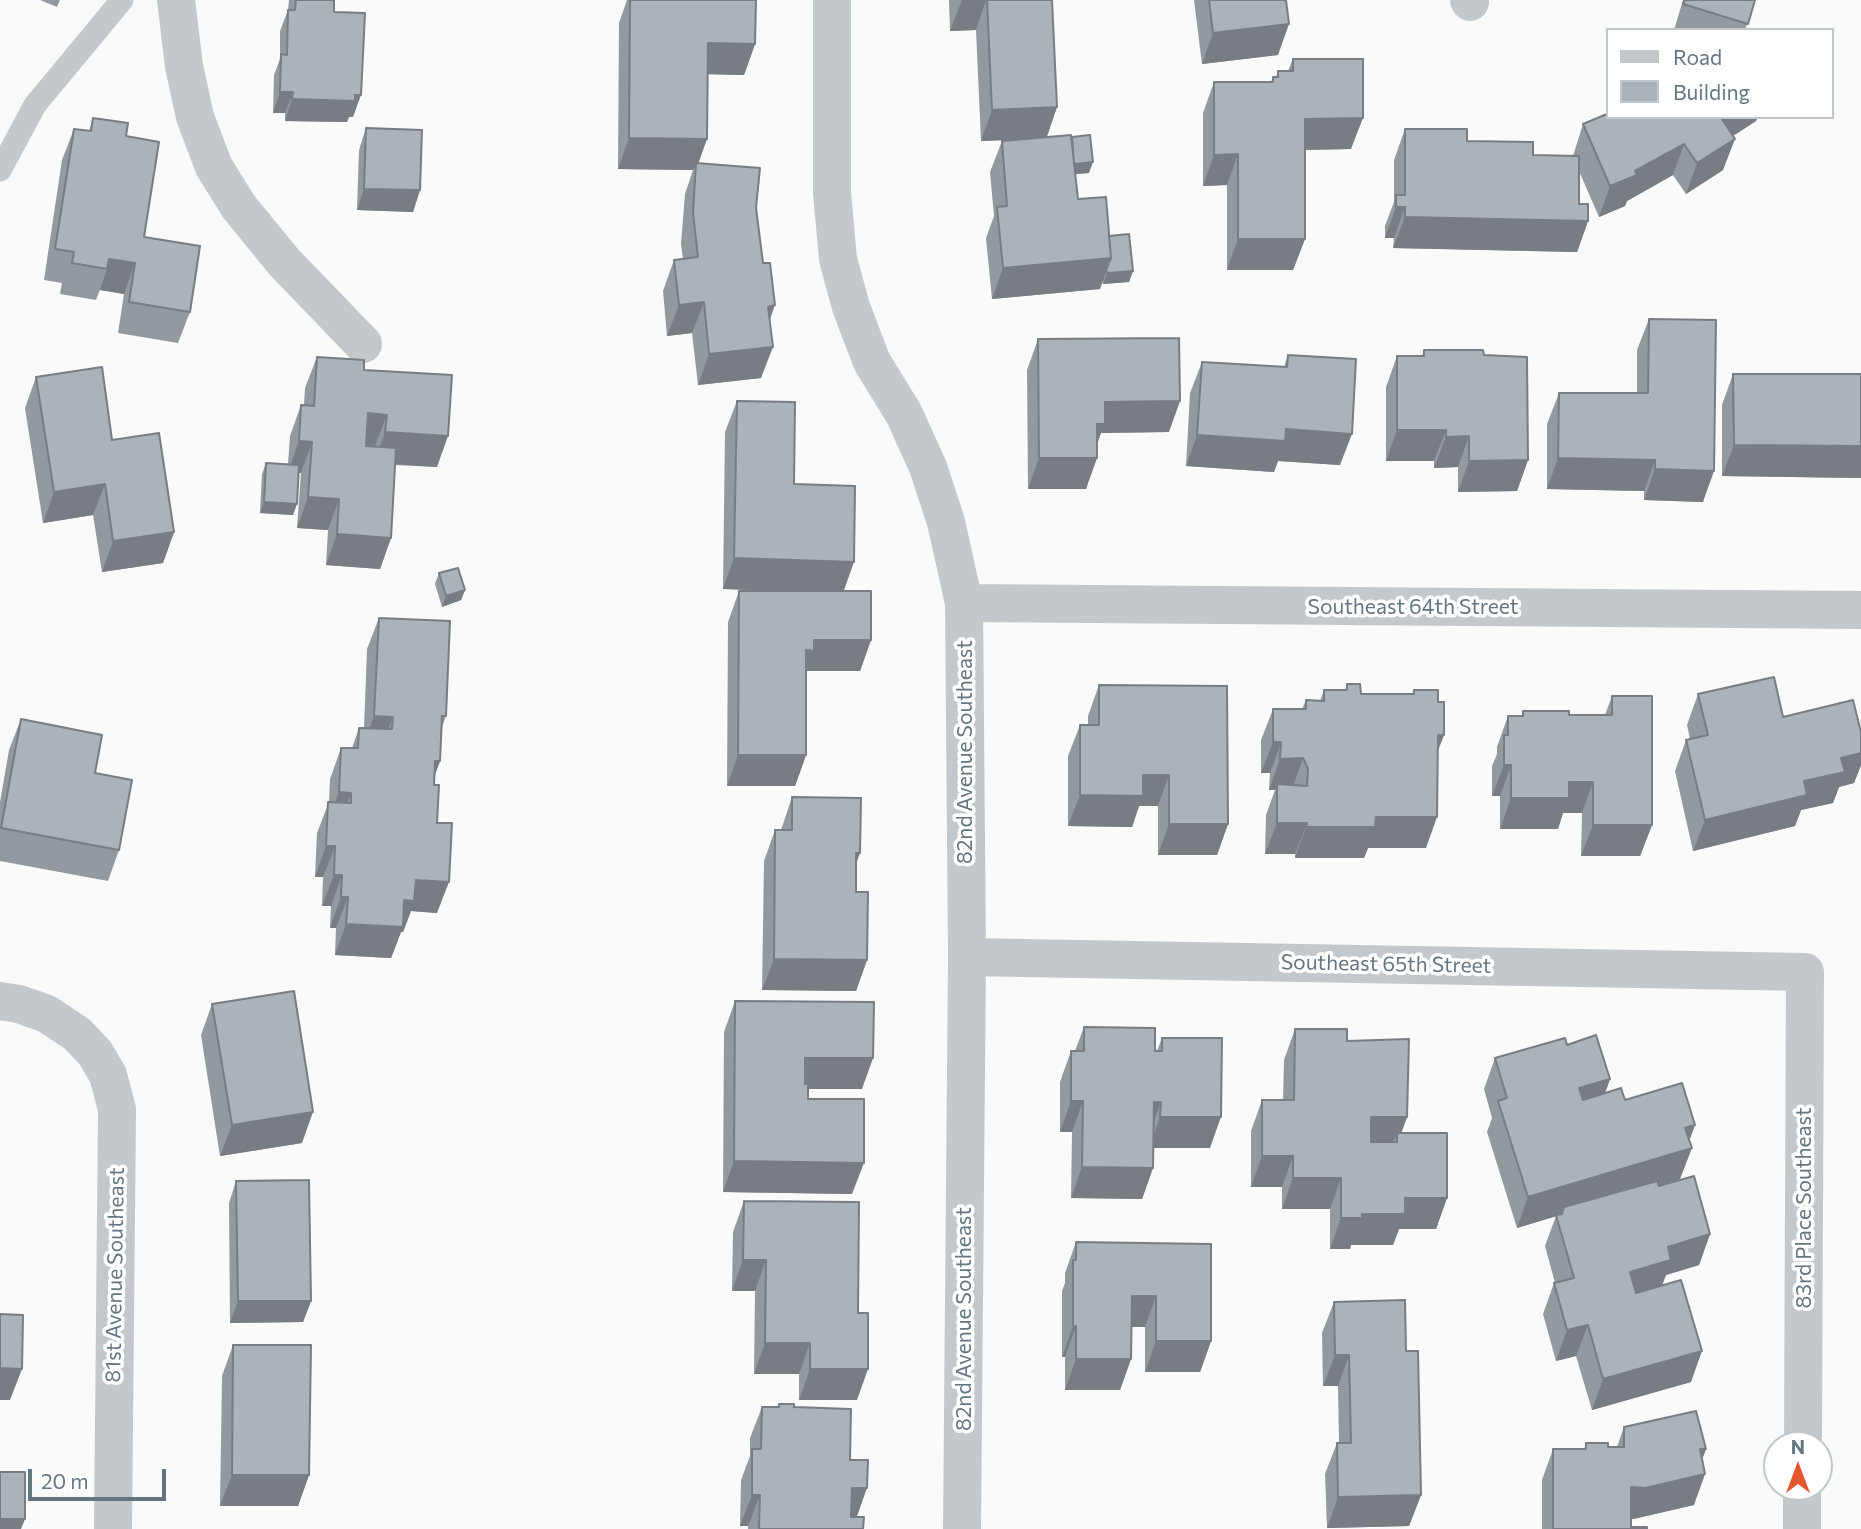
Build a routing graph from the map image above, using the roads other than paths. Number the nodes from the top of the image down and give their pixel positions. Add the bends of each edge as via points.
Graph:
1 (122, 0) edge
2 (176, 0) edge
3 (832, 0) edge
4 (0, 170) edge
5 (363, 344) dead end
6 (964, 603) junction
7 (1861, 610) edge
8 (967, 957) junction
9 (1805, 972) joint
10 (0, 1001) edge
11 (1802, 1431) edge
12 (1802, 1501) edge
13 (113, 1529) edge
14 (962, 1529) edge
15 (1802, 1529) edge

1 - 4 lane via 35,104
2 - 5 street via 195,117 214,167 239,207 284,262
3 - 6 street, 82nd Avenue Southeast via 832,192 838,259 872,362 904,414 928,467
6 - 7 street, Southeast 64th Street
6 - 8 street, 82nd Avenue Southeast
8 - 9 street, Southeast 65th Street
8 - 14 street, 82nd Avenue Southeast
9 - 11 street, 83rd Place Southeast
10 - 13 street, 81st Avenue Southeast via 47,1014 77,1034 108,1075 117,1108
12 - 15 street

